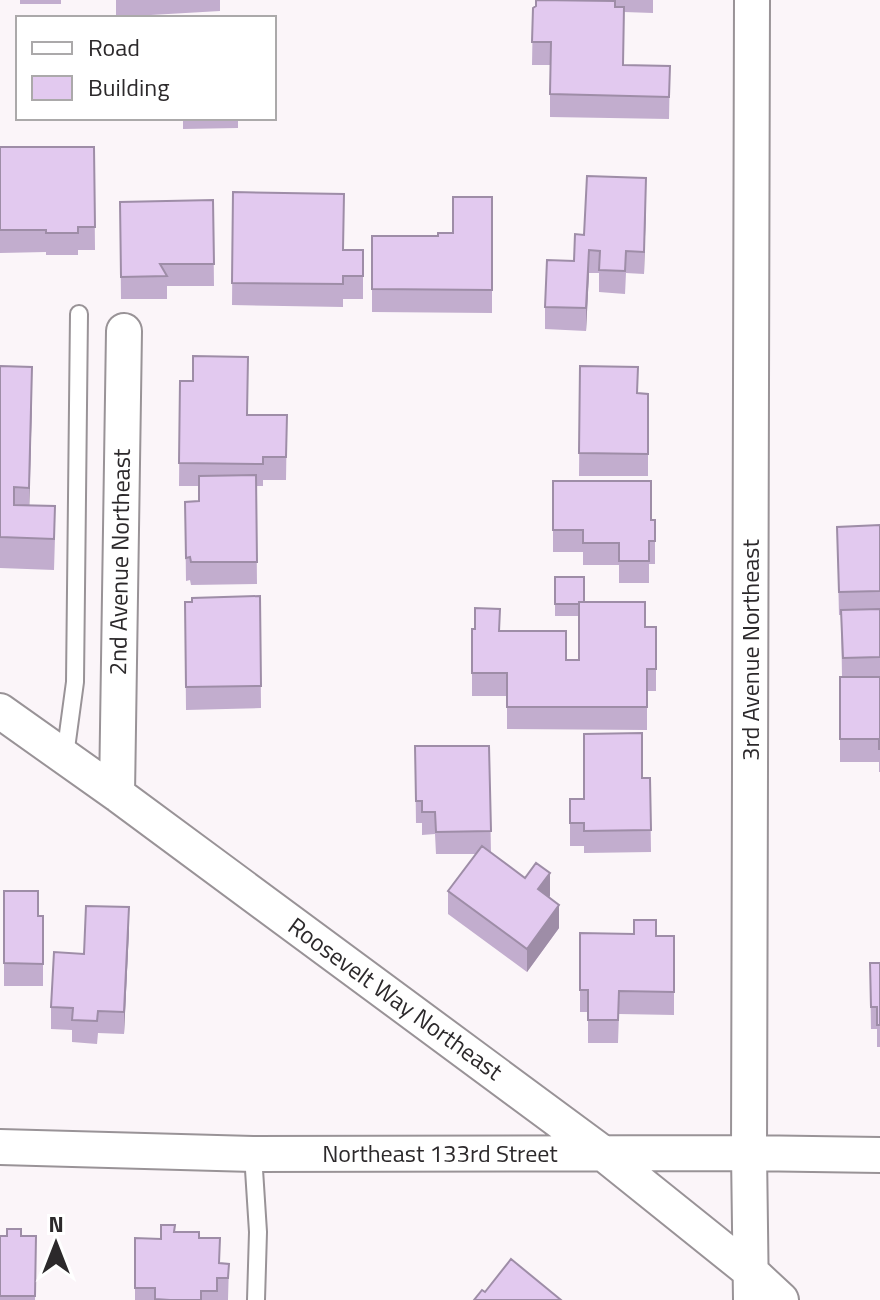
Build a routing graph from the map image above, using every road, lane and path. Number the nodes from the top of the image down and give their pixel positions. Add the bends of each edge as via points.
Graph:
1 (752, 0) edge
2 (79, 314) dead end
3 (124, 331) dead end
4 (0, 711) edge
5 (65, 756) junction
6 (117, 794) junction
7 (0, 1147) edge
8 (749, 1153) junction
9 (253, 1154) junction
10 (604, 1154) junction
11 (880, 1155) edge
12 (751, 1286) edge
13 (256, 1300) edge
14 (781, 1300) edge

1 - 8 street, 3rd Avenue Northeast
2 - 5 lane via 75,682
3 - 6 street, 2nd Avenue Northeast
4 - 5 street, Roosevelt Way Northeast
5 - 6 street, Roosevelt Way Northeast
6 - 10 street, Roosevelt Way Northeast
7 - 9 street, Northeast 133rd Street
8 - 10 street, Northeast 133rd Street
8 - 11 street, Northeast 133rd Street
8 - 12 street, 3rd Avenue Northeast
9 - 10 street, Northeast 133rd Street
9 - 13 lane
10 - 12 street, Roosevelt Way Northeast
12 - 14 street, Roosevelt Way Northeast

